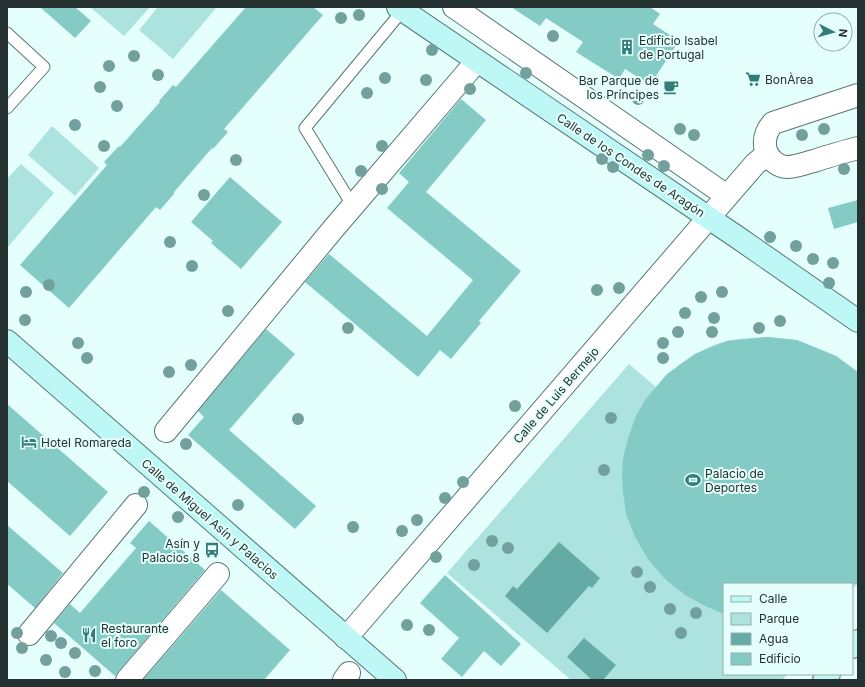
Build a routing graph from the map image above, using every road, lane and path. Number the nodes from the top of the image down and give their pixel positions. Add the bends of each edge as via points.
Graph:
1 (454, 7) edge
2 (401, 8) edge
3 (7, 33) edge
4 (477, 61) junction
5 (858, 96) edge
6 (7, 108) edge
7 (858, 148) edge
8 (767, 154) junction
9 (727, 196) junction
10 (353, 206) junction
11 (709, 218) junction
12 (858, 321) edge
13 (7, 341) edge
14 (166, 431) dead end
15 (136, 505) dead end
16 (218, 574) dead end
17 (29, 634) dead end
18 (346, 638) junction
19 (127, 680) edge
20 (394, 680) edge

1 - 9 street
2 - 4 street, Calle de los Condes de Aragón
2 - 10 lane via 305,128
3 - 6 lane via 44,67
4 - 10 street
4 - 11 street, Calle de los Condes de Aragón
5 - 8 street via 773,123 764,139
7 - 8 street via 786,167 776,163
8 - 9 street, Calle de Luis Bermejo
9 - 11 street, Calle de Luis Bermejo
10 - 14 street
11 - 12 street, Calle de los Condes de Aragón
11 - 18 street, Calle de Luis Bermejo
13 - 18 street, Calle de Miguel Asín y Palacios
15 - 17 street
16 - 19 street
18 - 20 street, Calle de Miguel Asín y Palacios

